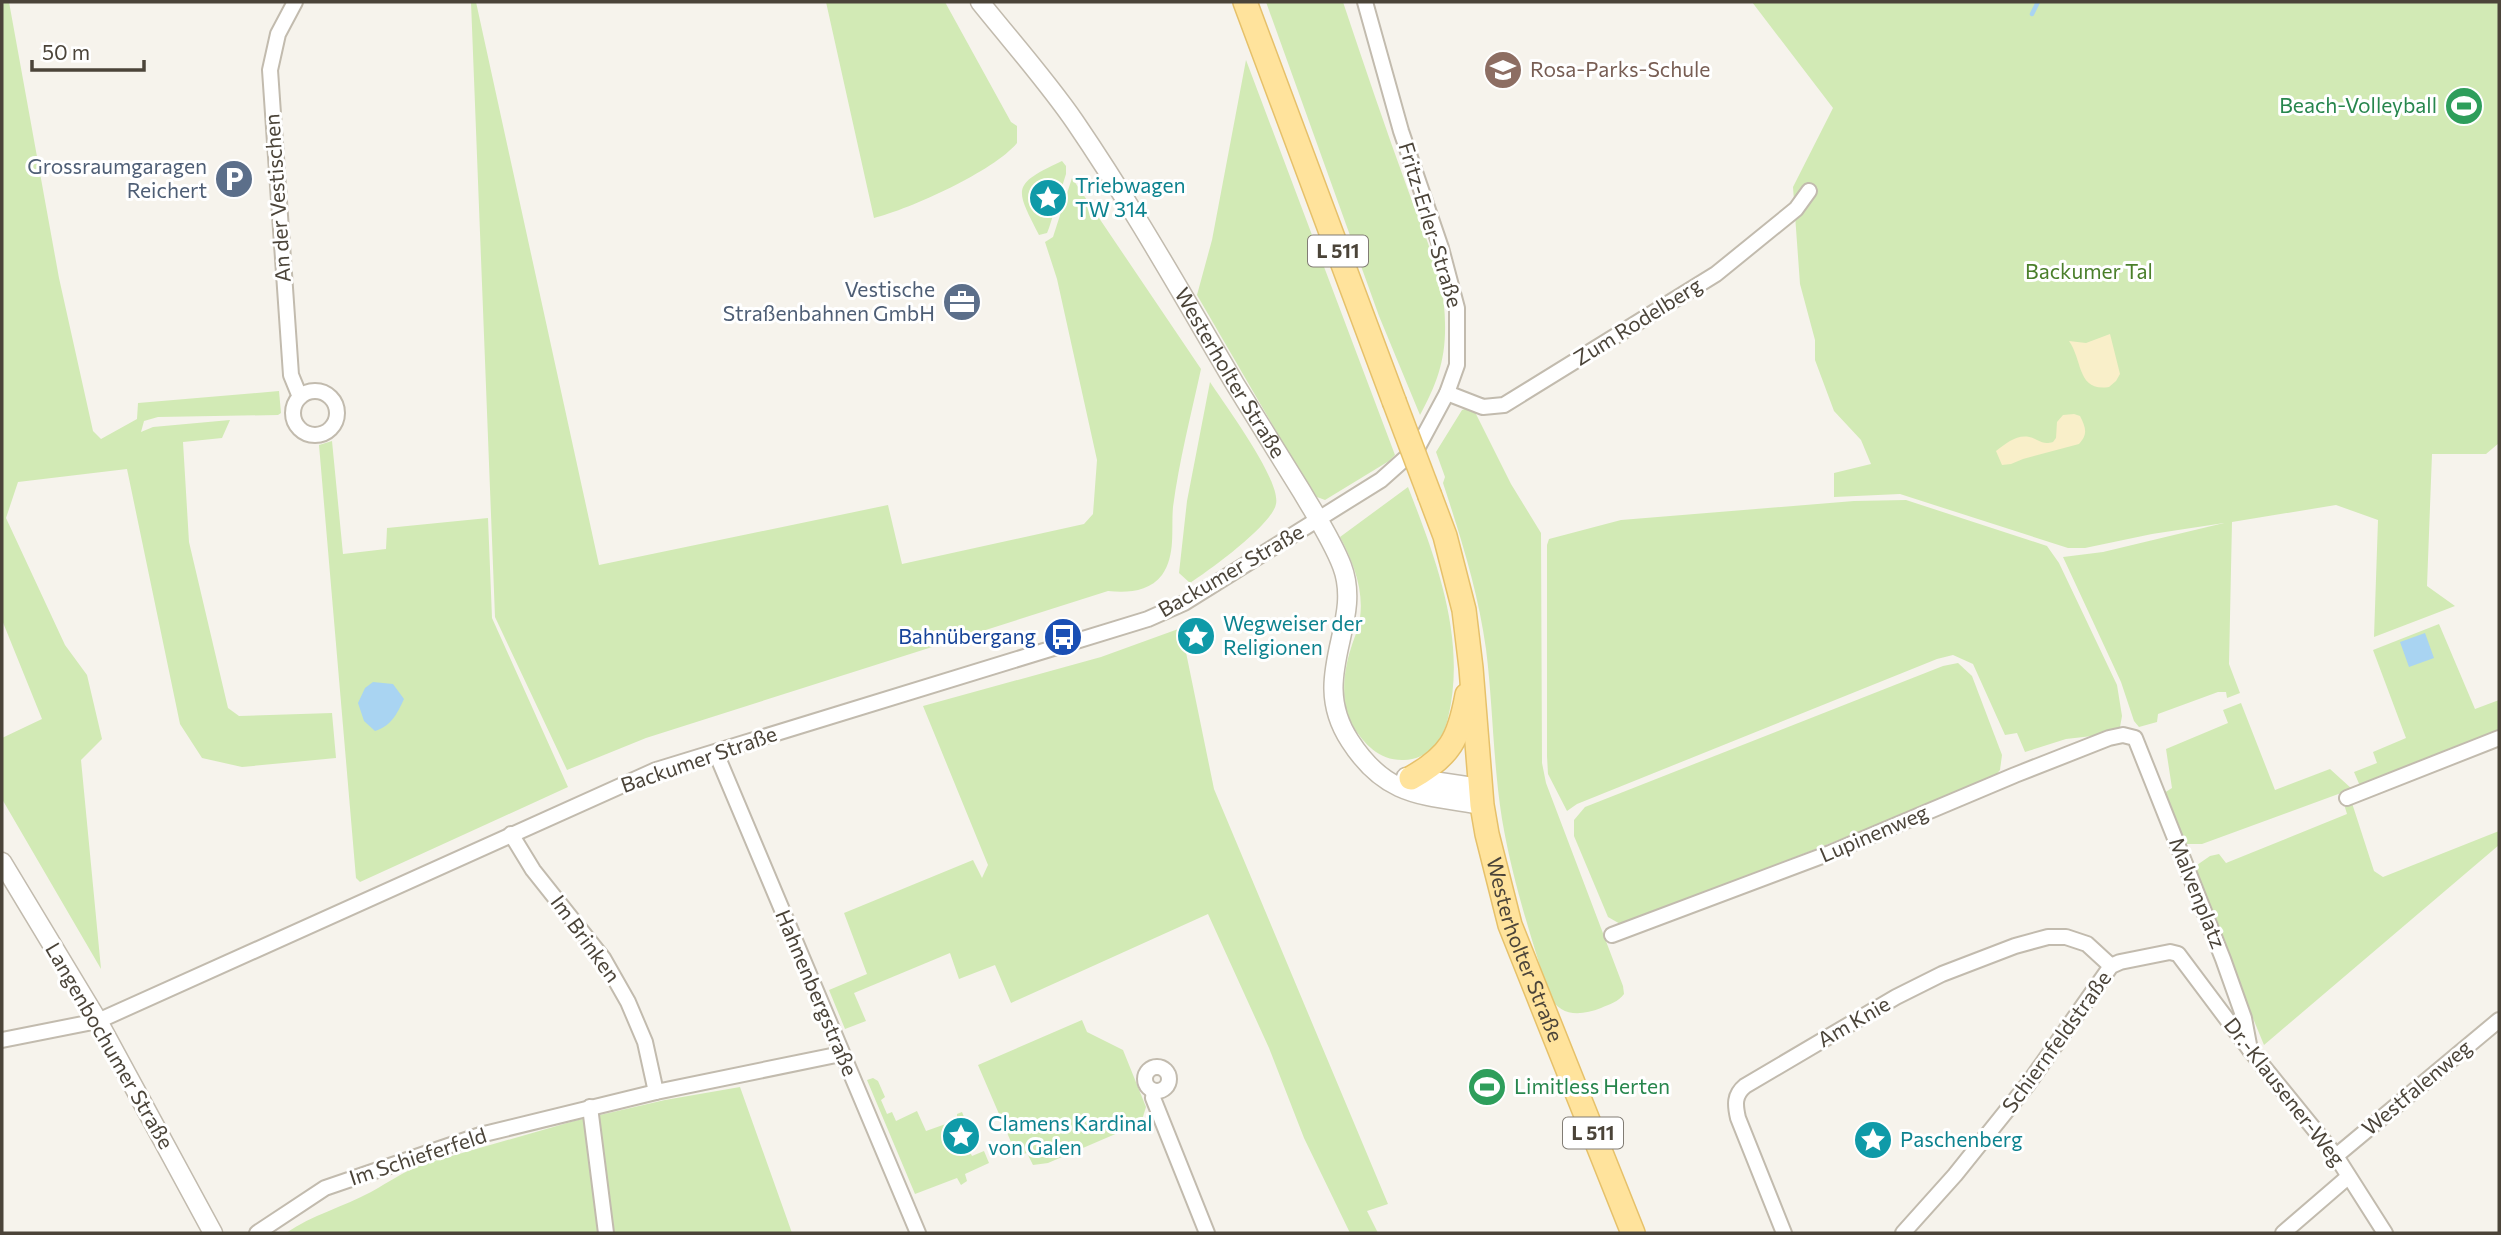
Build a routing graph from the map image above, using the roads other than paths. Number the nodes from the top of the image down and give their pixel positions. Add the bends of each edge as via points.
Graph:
1 (295, 2) edge
2 (980, 2) edge
3 (1245, 2) edge
4 (1365, 2) edge
5 (1809, 191) dead end
6 (1447, 393) junction
7 (300, 397) dead end
8 (1319, 520) junction
9 (1471, 668) junction
10 (2135, 738) joint
11 (2499, 738) edge
12 (716, 753) junction
13 (1378, 774) junction
14 (1412, 778) junction
15 (1481, 796) junction
16 (2347, 798) dead end
17 (512, 834) junction
18 (2, 862) edge
19 (1612, 935) dead end
20 (2178, 954) joint
21 (2111, 966) junction
22 (2499, 1020) edge
23 (99, 1021) junction
24 (2, 1040) edge
25 (2250, 1050) junction
26 (841, 1054) junction
27 (1154, 1091) dead end
28 (656, 1092) junction
29 (590, 1107) junction
30 (2336, 1156) junction
31 (2348, 1177) junction
32 (212, 1233) edge
33 (257, 1233) edge
34 (606, 1233) edge
35 (918, 1233) edge
36 (1207, 1233) edge
37 (1633, 1233) edge
38 (1784, 1233) edge
39 (1903, 1233) edge
40 (2283, 1233) edge
41 (2385, 1233) edge

1 - 7 street, An der Vestischen via 278,34 270,83 291,375
2 - 8 street, Westerholter Straße via 1074,121
3 - 9 main road, L 511, bridge via 1445,536 1464,610
4 - 6 street, Fritz-Erler-Straße via 1457,307 1457,365
5 - 6 street, Zum Rodelberg via 1796,209 1716,274 1504,405 1483,407
6 - 8 street, Fritz-Erler-Straße via 1418,447 1381,480
8 - 12 street, Backumer Straße via 1184,603 1148,618
8 - 13 street, Westerholter Straße via 1343,568 1346,586 1347,603 1332,678 1337,713 1349,741
9 - 14 main road via 1463,714 1446,755
9 - 15 main road, L 511
10 - 19 street, Lupinenweg via 2109,738 1830,853
10 - 25 street, Malvenplatz via 2223,959
11 - 16 street
12 - 17 street, Backumer Straße via 656,770
12 - 26 street, Hahnenbergstraße
13 - 14 street
13 - 15 street, Westerholter Straße via 1407,792
14 - 15 street
15 - 37 main road, Westerholter Straße / L 511 via 1510,925
17 - 23 street, Backumer Straße
17 - 28 street, Im Brinken via 628,1002 645,1042
18 - 23 street, Langenbochumer Straße
20 - 21 street, Schiernfeldstraße via 2161,952
20 - 25 street, Dr.-Klausener-Weg
21 - 38 street, Am Knie via 2087,944 2066,937 2015,946 1896,997 1745,1086 1737,1097 1736,1111
21 - 39 street, Schiernfeldstraße via 2028,1084
22 - 30 street, Westfalenweg
23 - 24 street, Backumer Straße
23 - 32 street, Langenbochumer Straße
25 - 30 street, Dr.-Klausener-Weg
26 - 28 street, Im Schieferfeld
26 - 35 street, Hahnenbergstraße
27 - 36 street
28 - 29 street, Im Schieferfeld
29 - 33 street, Im Schieferfeld via 480,1135 324,1188
29 - 34 street
30 - 31 street, Dr.-Klausener-Weg
31 - 40 street
31 - 41 street, Dr.-Klausener-Weg

